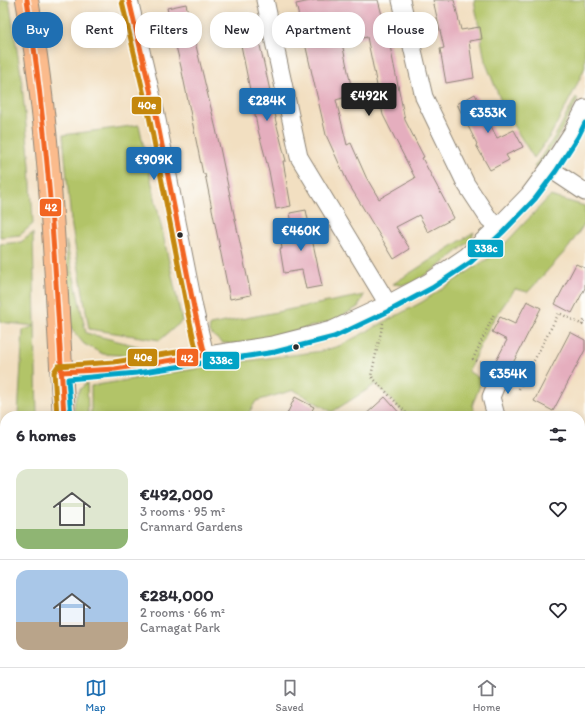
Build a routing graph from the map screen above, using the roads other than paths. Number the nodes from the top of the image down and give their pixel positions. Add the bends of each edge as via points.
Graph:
1 (27, 0) edge
2 (129, 0) edge
3 (265, 0) edge
4 (401, 0) edge
5 (585, 108) edge
6 (550, 167) junction
7 (585, 192) edge
8 (498, 227) junction
9 (386, 312) junction
10 (205, 355) junction
11 (61, 372) junction
12 (501, 373) road end
13 (64, 411) edge
14 (495, 411) edge

1 - 11 main road via 44,114
2 - 10 street via 156,115
3 - 9 street via 299,156
4 - 8 street via 424,97 466,184 489,219
5 - 6 street
6 - 7 street
6 - 8 street via 529,195
8 - 9 street via 467,256
9 - 10 street via 332,330 272,345
10 - 11 street via 136,366
11 - 13 main road
12 - 14 street via 491,397

